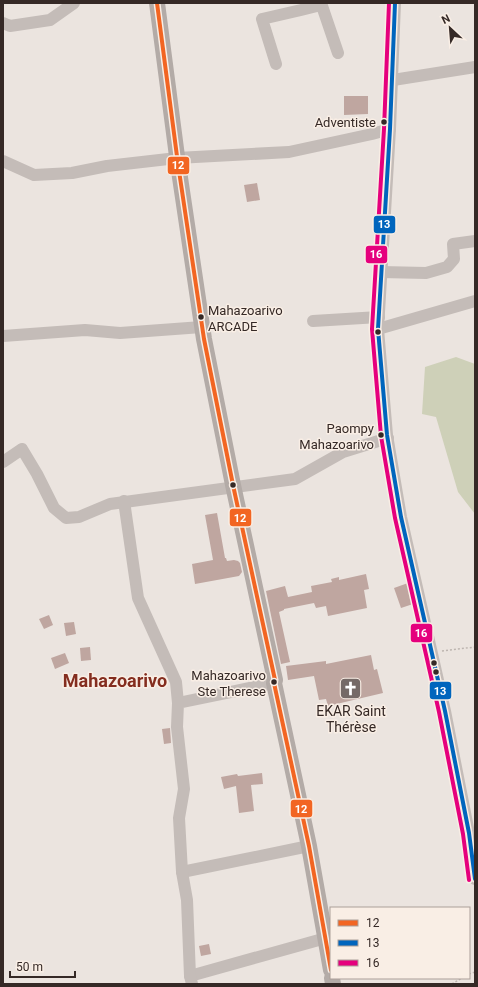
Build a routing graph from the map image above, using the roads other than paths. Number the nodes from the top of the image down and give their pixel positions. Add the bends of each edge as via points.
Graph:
1 (74, 3) edge
2 (157, 3) edge
3 (395, 3) edge
4 (321, 4) edge
5 (3, 24) edge
6 (338, 53) dead end
7 (276, 64) dead end
8 (475, 68) edge
9 (392, 80) junction
10 (390, 129) junction
11 (177, 158) junction
12 (3, 161) edge
13 (475, 241) edge
14 (381, 272) junction
15 (475, 301) edge
16 (379, 317) junction
17 (313, 321) dead end
18 (202, 327) junction
19 (378, 329) junction
20 (3, 336) edge
21 (388, 438) junction
22 (3, 462) edge
23 (233, 488) junction
24 (124, 501) junction
25 (274, 682) junction
26 (178, 703) junction
27 (472, 833) edge
28 (309, 846) junction
29 (474, 871) edge
30 (182, 872) junction
31 (326, 938) junction
32 (330, 964) edge
33 (191, 980) edge

1 - 5 street via 50,20 10,26
2 - 11 main road
3 - 9 street
4 - 6 street
4 - 7 street via 262,19
8 - 9 street
9 - 10 street
10 - 11 street via 289,152
10 - 14 street
11 - 12 street via 72,173 34,175
11 - 18 main road
13 - 14 street via 453,244 454,259 447,267 426,273
14 - 16 street
15 - 19 street
16 - 17 street
16 - 19 street
18 - 20 street via 120,333 85,330
18 - 23 main road
19 - 21 street
21 - 23 street via 343,452 295,479
21 - 27 street via 401,517
22 - 24 street via 22,449 54,508 66,518 79,518 110,504
23 - 24 street
23 - 25 main road
24 - 26 street via 138,598 176,682
25 - 26 street
25 - 28 main road
26 - 30 street via 177,727 184,789 179,818
27 - 29 street
28 - 30 street
28 - 31 main road
30 - 33 street via 187,900
31 - 32 main road
31 - 33 street

